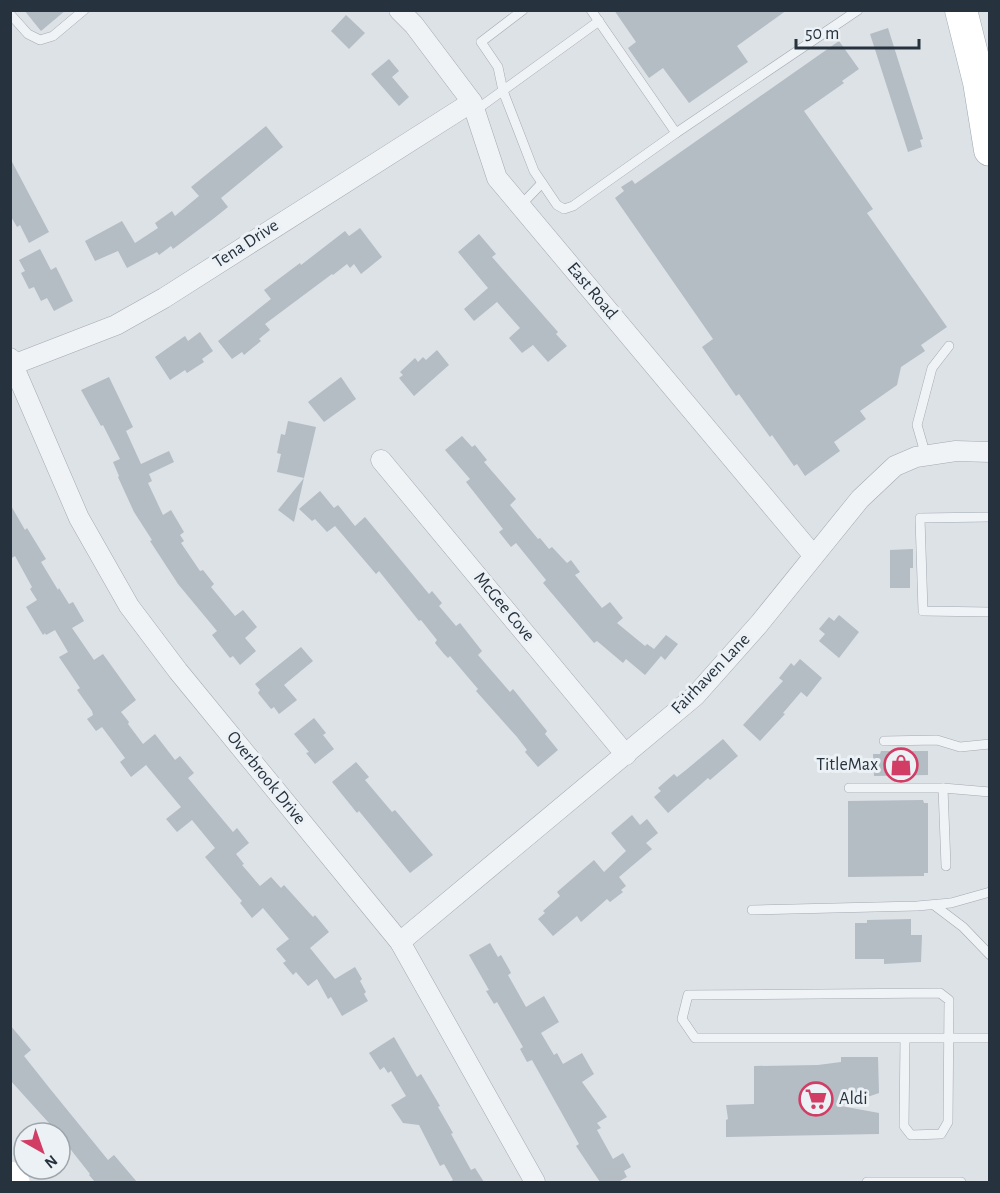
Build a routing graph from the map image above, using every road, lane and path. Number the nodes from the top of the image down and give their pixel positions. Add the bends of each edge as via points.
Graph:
1 (84, 10) edge
2 (399, 10) edge
3 (523, 10) edge
4 (591, 10) edge
5 (858, 10) edge
6 (961, 10) edge
7 (10, 14) edge
8 (599, 21) junction
9 (503, 91) junction
10 (474, 106) junction
11 (676, 133) junction
12 (990, 150) edge
13 (542, 183) junction
14 (521, 206) junction
15 (949, 346) dead end
16 (12, 363) edge
17 (990, 452) edge
18 (926, 456) junction
19 (381, 460) dead end
20 (990, 517) edge
21 (813, 555) junction
22 (990, 612) edge
23 (884, 741) dead end
24 (990, 744) edge
25 (626, 754) junction
26 (849, 788) dead end
27 (943, 788) junction
28 (990, 792) edge
29 (946, 866) dead end
30 (990, 892) edge
31 (934, 905) junction
32 (752, 909) dead end
33 (400, 942) junction
34 (990, 955) edge
35 (905, 1038) junction
36 (949, 1038) junction
37 (990, 1038) edge
38 (10, 1175) edge
39 (16, 1182) edge
40 (535, 1182) edge
41 (867, 1182) edge
42 (961, 1182) edge

1 - 7 lane via 53,36 40,40 28,34
2 - 10 street, East Road
3 - 9 lane via 481,42 498,67
4 - 8 lane
5 - 11 lane
6 - 12 main road via 979,82
8 - 9 lane
8 - 11 lane
9 - 10 lane
9 - 13 lane
10 - 14 street, East Road via 497,178
10 - 16 street, Tena Drive via 116,325
11 - 13 lane via 573,206 556,206
13 - 14 lane
14 - 21 street, East Road
15 - 18 lane via 932,368 916,425
16 - 33 street, Overbrook Drive via 79,518 129,606
17 - 18 street, Fairhaven Lane via 956,451
18 - 21 street, Fairhaven Lane via 895,466 860,499
19 - 25 street, McGee Cove
20 - 22 lane via 920,518 923,610
21 - 25 street, Fairhaven Lane via 695,696
23 - 24 lane via 937,740 960,747
25 - 33 street, Fairhaven Lane
26 - 27 lane
27 - 28 lane
27 - 29 lane
30 - 31 lane
31 - 32 lane
31 - 34 lane
33 - 40 street, Overbrook Drive
35 - 36 lane
35 - 36 lane via 904,1126 911,1134 941,1134 948,1122
35 - 36 lane via 695,1038 682,1018 688,995 940,993 949,1000
36 - 37 lane
38 - 39 main road
41 - 42 lane

